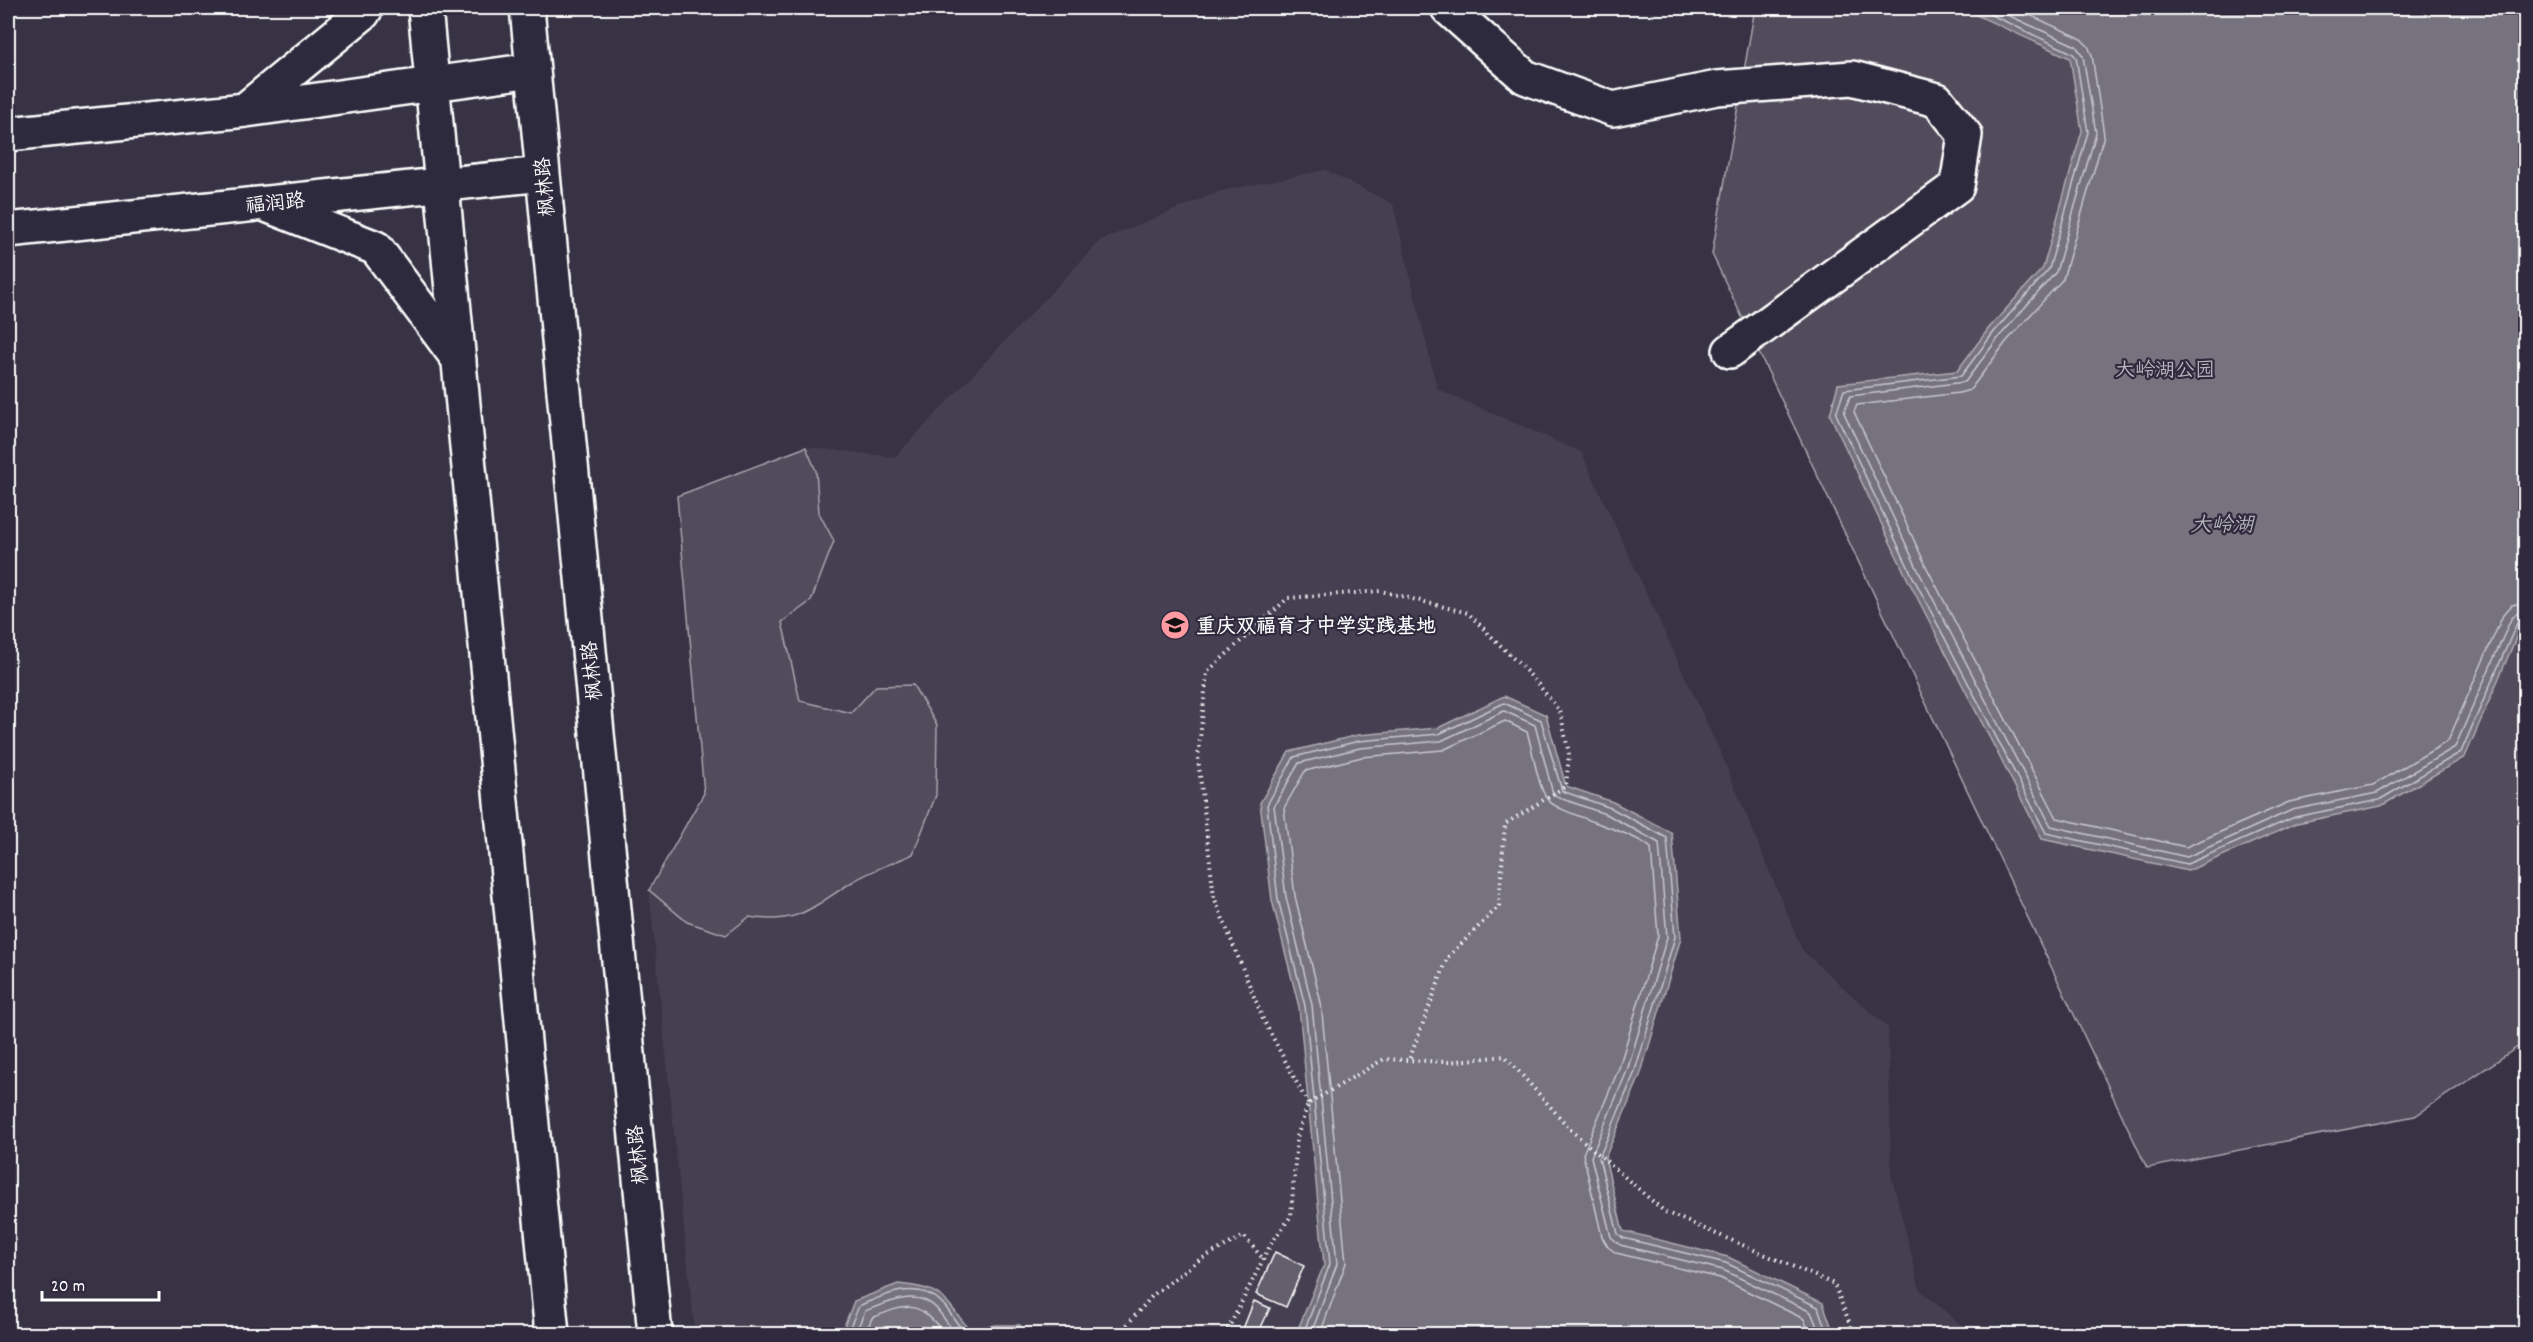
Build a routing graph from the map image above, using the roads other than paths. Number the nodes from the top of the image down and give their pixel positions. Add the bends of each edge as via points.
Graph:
1 (366, 8) edge
2 (425, 8) edge
3 (527, 8) edge
4 (1448, 8) edge
5 (533, 70) junction
6 (431, 83) junction
7 (246, 110) junction
8 (8, 134) edge
9 (543, 174) junction
10 (442, 187) junction
11 (262, 203) junction
12 (8, 230) edge
13 (1730, 351) dead end
14 (459, 360) junction
15 (552, 1335) edge
16 (655, 1335) edge

1 - 7 main road
2 - 6 main road
3 - 5 main road, 枫林路
4 - 13 main road via 1525,77 1613,109 1717,88 1852,78 1937,100 1965,135 1957,186
5 - 6 main road
5 - 9 main road, 枫林路
6 - 7 main road
6 - 10 main road
7 - 8 main road
9 - 10 main road, 福润路
9 - 16 main road, 枫林路
10 - 11 main road, 福润路
10 - 14 main road
11 - 12 main road, 福润路
11 - 14 main road via 376,248
14 - 15 main road

